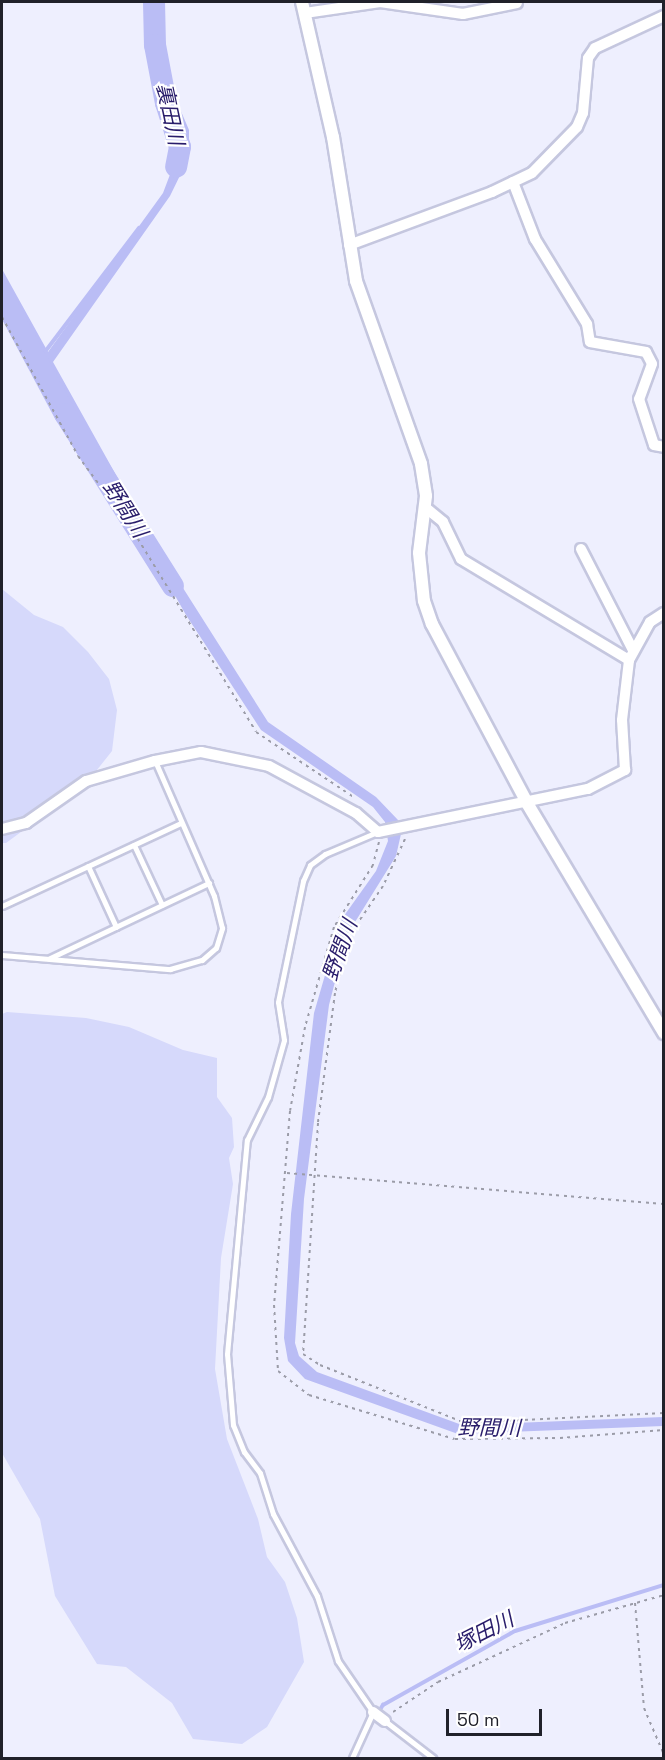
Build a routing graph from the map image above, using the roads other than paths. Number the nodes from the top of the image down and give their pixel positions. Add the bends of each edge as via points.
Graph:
1 (517, 3) dead end
2 (304, 7) edge
3 (663, 16) edge
4 (513, 182) junction
5 (349, 245) junction
6 (663, 447) edge
7 (426, 508) junction
8 (581, 549) dead end
9 (663, 614) edge
10 (631, 655) junction
11 (155, 761) junction
12 (527, 803) junction
13 (182, 823) junction
14 (2, 829) edge
15 (378, 832) junction
16 (134, 845) junction
17 (88, 866) junction
18 (208, 883) junction
19 (162, 905) junction
20 (2, 906) edge
21 (116, 927) junction
22 (2, 955) edge
23 (49, 959) junction
24 (663, 1033) edge
25 (373, 1712) junction
26 (385, 1721) joint
27 (352, 1758) edge
28 (433, 1758) edge

1 - 2 street via 464,14 380,2
2 - 5 street via 333,137
3 - 4 street via 595,48 588,58 583,113 577,127 532,173
4 - 5 street
4 - 6 street via 535,239 587,324 590,342 646,352 652,364 639,399 654,445
5 - 7 street via 356,280 421,464
7 - 10 street via 443,522 461,560
7 - 12 street via 419,553 424,601 432,624
8 - 10 street
9 - 10 street via 650,622
10 - 12 street via 622,720 625,770 588,789
11 - 13 lane
11 - 14 street via 86,781 26,823
11 - 15 street via 201,753 269,766 356,813
12 - 15 street
12 - 24 street
13 - 16 lane
13 - 18 lane
15 - 25 lane via 325,854 310,866 303,881 278,1002 284,1040 268,1097 247,1140 227,1354 233,1425 244,1452 260,1473 273,1514 317,1596 338,1661
16 - 17 lane
16 - 19 lane
17 - 20 lane
17 - 21 lane
18 - 19 lane
18 - 23 lane via 222,928 216,948 202,960 170,969
19 - 21 lane
21 - 23 lane
22 - 23 lane
25 - 26 street
25 - 27 lane
26 - 28 lane

